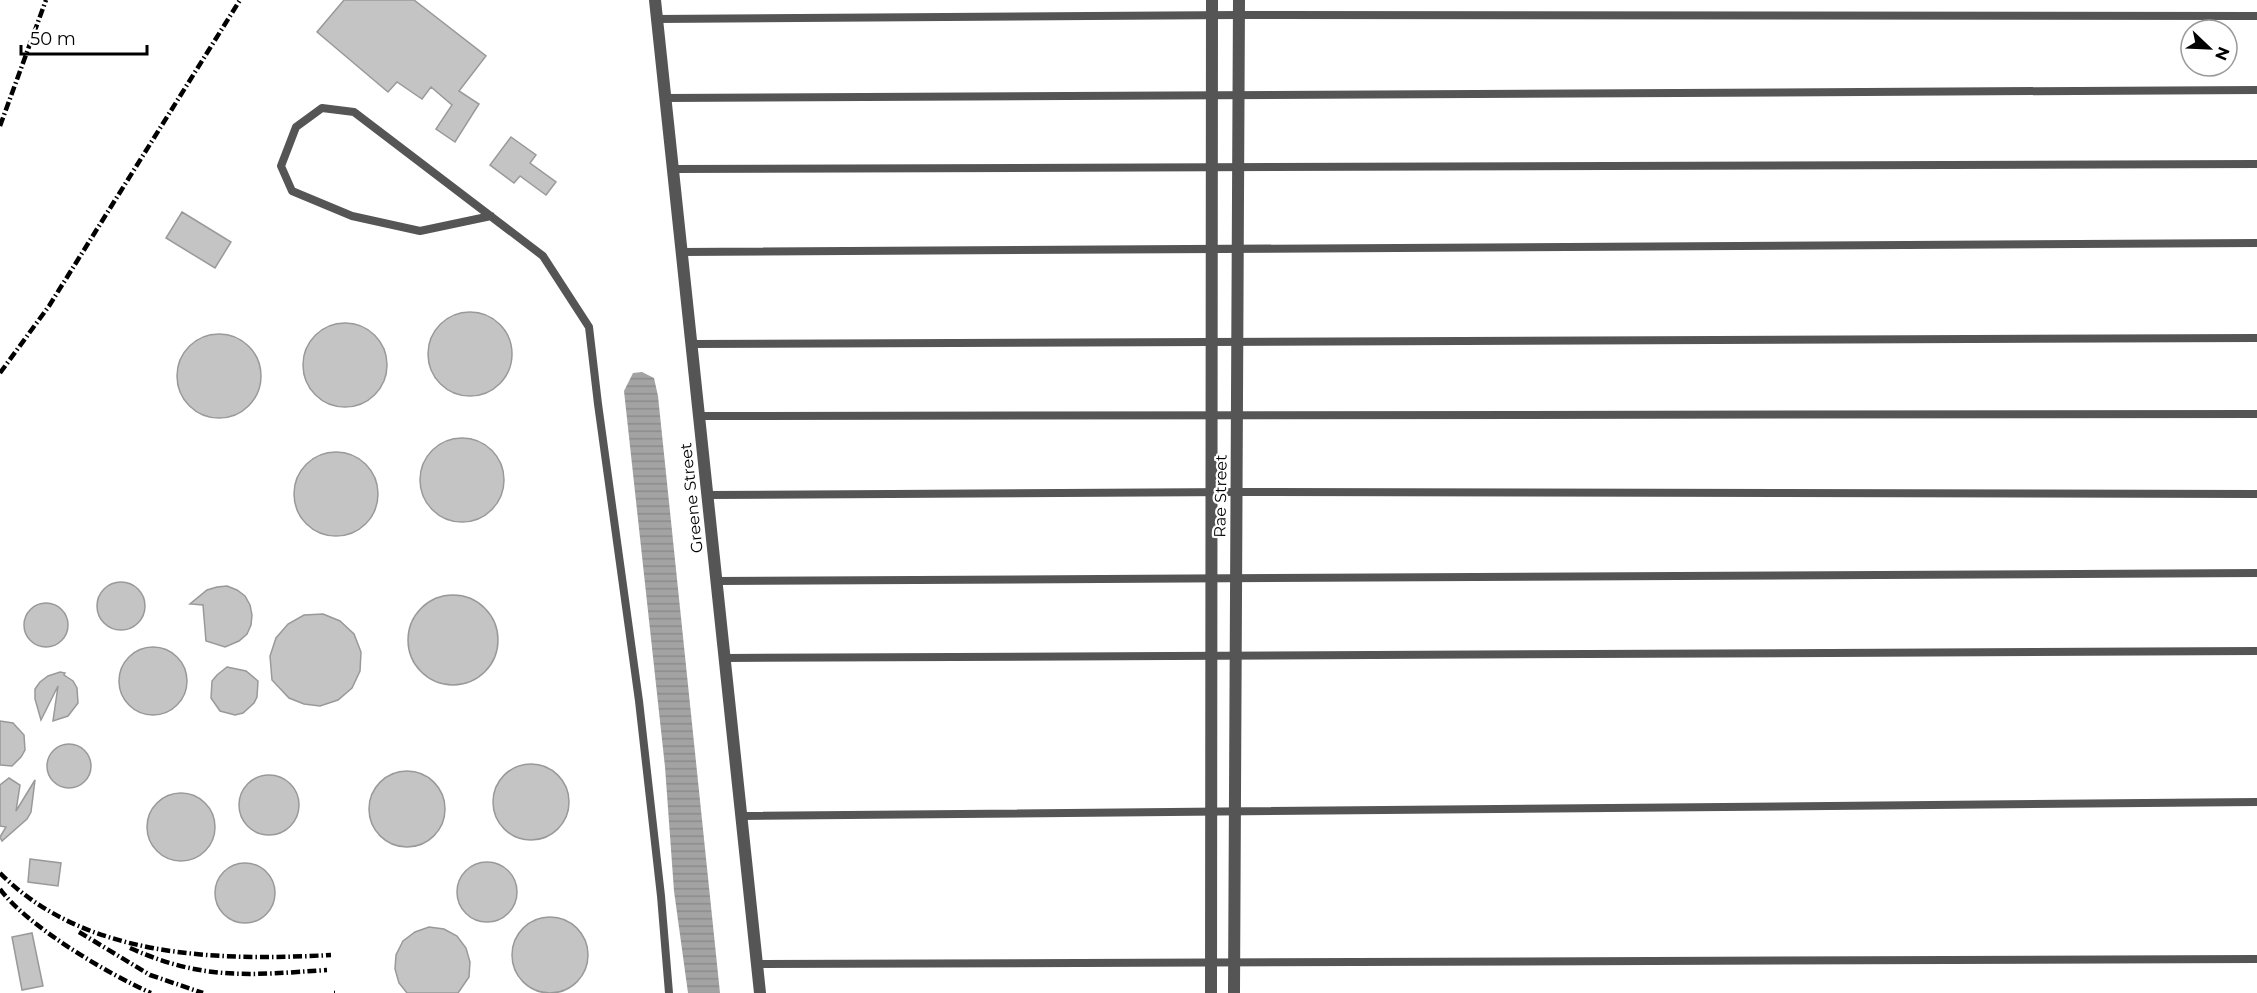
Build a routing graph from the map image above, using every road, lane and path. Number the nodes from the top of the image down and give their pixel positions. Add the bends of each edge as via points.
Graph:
1 (655, 0) edge
2 (1212, 0) edge
3 (1239, 0) edge
4 (1212, 15) junction
5 (1238, 15) junction
6 (2257, 16) edge
7 (656, 19) junction
8 (2257, 90) edge
9 (1211, 96) junction
10 (1237, 96) junction
11 (665, 98) junction
12 (2257, 164) edge
13 (1212, 166) junction
14 (1238, 166) junction
15 (672, 169) junction
16 (491, 216) junction
17 (2257, 243) edge
18 (1211, 248) junction
19 (1237, 248) junction
20 (681, 252) junction
21 (2257, 338) edge
22 (1211, 342) junction
23 (1237, 342) junction
24 (691, 344) junction
25 (2257, 414) edge
26 (699, 416) junction
27 (1211, 416) junction
28 (1238, 416) junction
29 (1211, 492) junction
30 (1236, 492) junction
31 (2257, 494) edge
32 (707, 495) junction
33 (2257, 573) edge
34 (1211, 577) junction
35 (1236, 577) junction
36 (716, 581) junction
37 (2257, 651) edge
38 (1211, 656) junction
39 (1236, 656) junction
40 (725, 658) junction
41 (2257, 802) edge
42 (1211, 812) junction
43 (1234, 812) junction
44 (741, 816) junction
45 (2257, 959) edge
46 (1211, 962) junction
47 (1234, 962) junction
48 (757, 964) junction
49 (669, 993) edge
50 (760, 993) edge
51 (1211, 993) edge
52 (1234, 993) edge

1 - 7 street, Greene Street
2 - 4 street, Rae Street
3 - 5 street, Rae Street
4 - 5 lane
4 - 7 lane
4 - 9 street, Rae Street
5 - 6 lane
5 - 10 street, Rae Street
7 - 11 street, Greene Street
8 - 10 lane
9 - 10 lane
9 - 11 lane
9 - 13 street, Rae Street
10 - 14 street, Rae Street
11 - 15 street, Greene Street
12 - 14 lane
13 - 14 lane
13 - 15 lane
13 - 18 street, Rae Street
14 - 19 street, Rae Street
15 - 20 street, Greene Street
16 - 16 lane via 354,112 322,108 296,127 281,166 292,191 352,216 420,231
16 - 49 lane via 543,256 590,327 639,701
17 - 19 lane
18 - 19 lane
18 - 20 lane
18 - 22 street, Rae Street
19 - 23 street, Rae Street
20 - 24 street, Greene Street
21 - 23 lane
22 - 23 lane
22 - 24 lane
22 - 27 street, Rae Street
23 - 28 street, Rae Street
24 - 26 street, Greene Street
25 - 28 lane
26 - 27 lane
26 - 32 street, Greene Street
27 - 28 lane
27 - 29 street, Rae Street
28 - 30 street, Rae Street
29 - 30 lane
29 - 32 lane
29 - 34 street, Rae Street
30 - 31 lane
30 - 35 street, Rae Street
32 - 36 street, Greene Street
33 - 35 lane
34 - 35 lane
34 - 36 lane
34 - 38 street, Rae Street
35 - 39 street, Rae Street
36 - 40 street, Greene Street
37 - 39 lane
38 - 39 lane
38 - 40 lane
38 - 42 street, Rae Street
39 - 43 street, Rae Street
40 - 44 street, Greene Street
41 - 43 lane
42 - 43 lane
42 - 44 lane
42 - 46 street, Rae Street
43 - 47 street, Rae Street
44 - 48 street, Greene Street
45 - 47 lane
46 - 47 lane
46 - 48 lane
46 - 51 street, Rae Street
47 - 52 street, Rae Street
48 - 50 street, Greene Street

